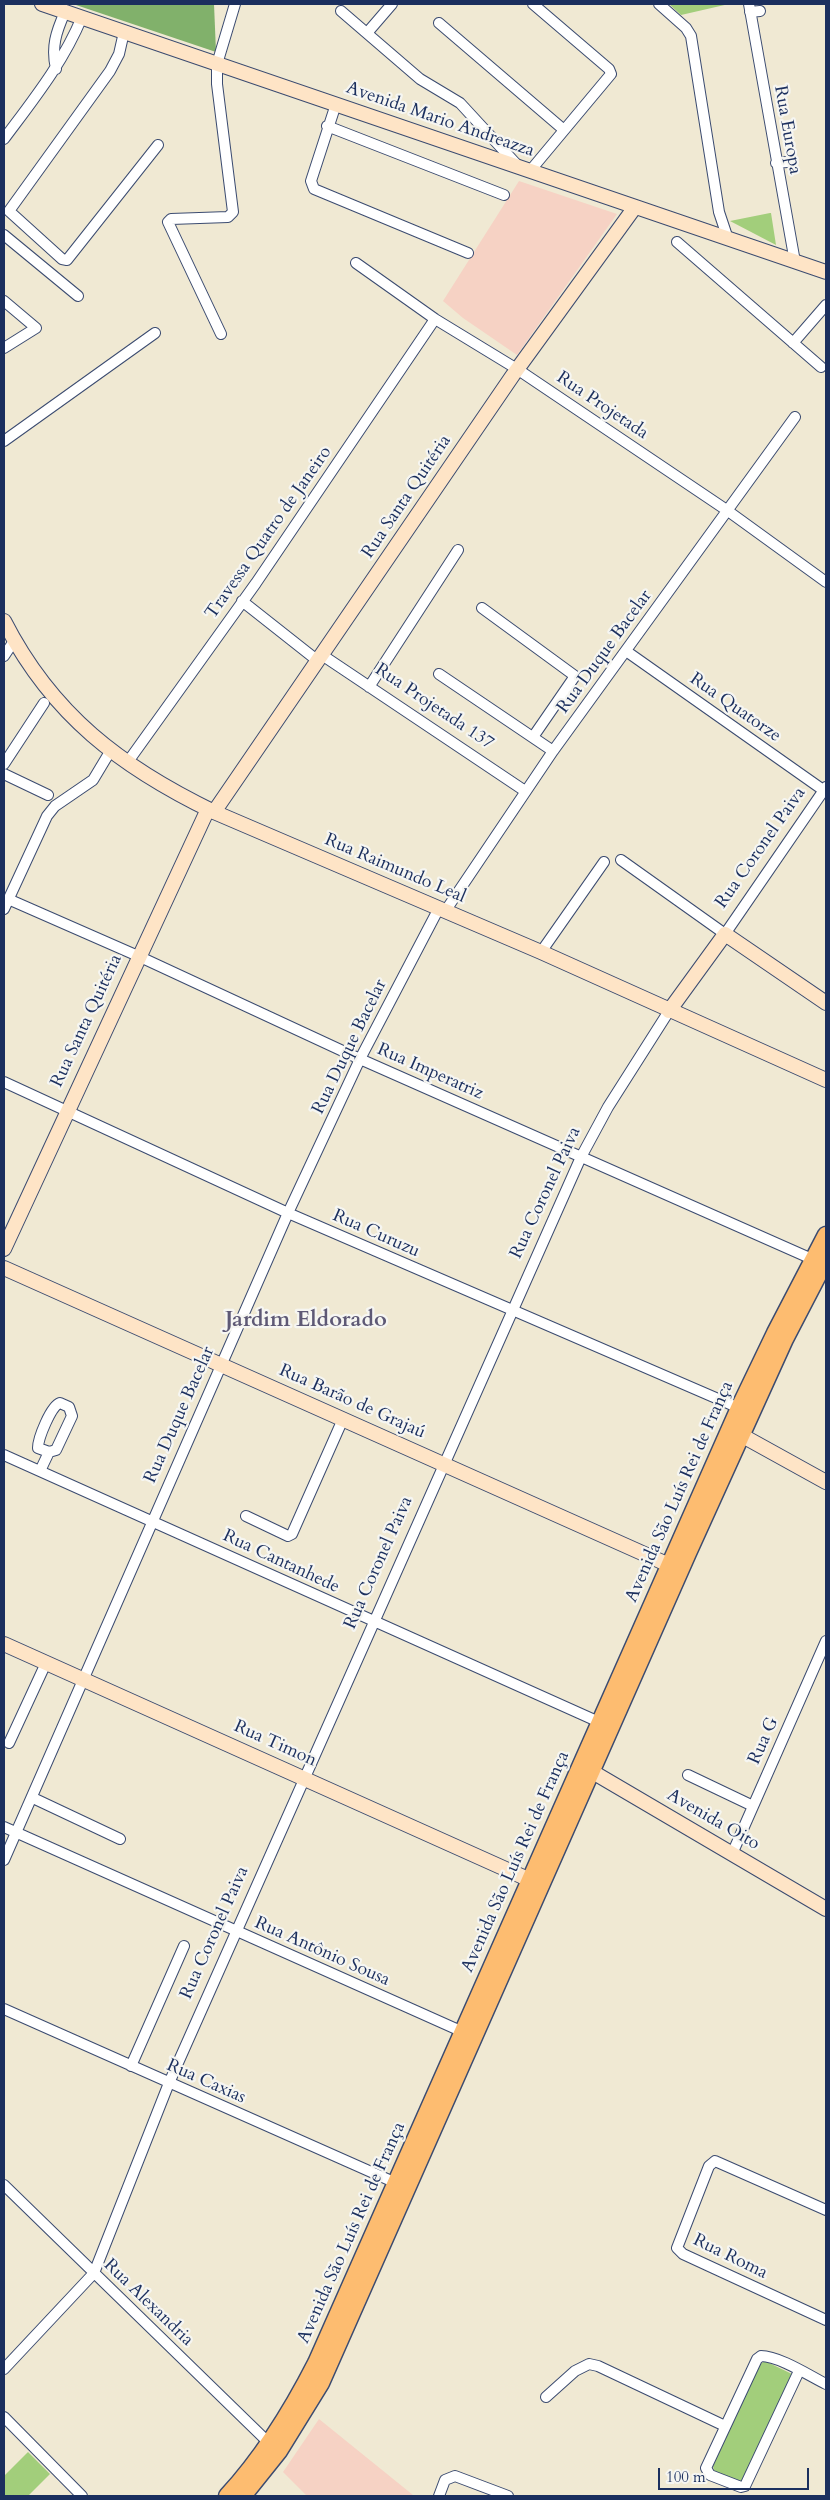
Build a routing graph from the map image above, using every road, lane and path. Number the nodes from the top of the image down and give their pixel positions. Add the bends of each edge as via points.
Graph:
1 (42, 4) edge
2 (235, 4) edge
3 (392, 4) edge
4 (533, 4) edge
5 (659, 4) edge
6 (753, 9) edge
7 (341, 11) dead end
8 (65, 12) junction
9 (82, 17) junction
10 (439, 23) dead end
11 (124, 32) junction
12 (367, 33) junction
13 (217, 64) junction
14 (56, 69) junction
15 (336, 104) junction
16 (327, 126) junction
17 (564, 130) junction
18 (4, 139) edge
19 (158, 145) dead end
20 (787, 162) dead end
21 (776, 163) junction
22 (525, 169) junction
23 (504, 195) dead end
24 (635, 207) junction
25 (4, 234) edge
26 (728, 239) junction
27 (677, 242) dead end
28 (468, 253) dead end
29 (795, 262) junction
30 (356, 263) dead end
31 (826, 272) edge
32 (78, 296) dead end
33 (4, 301) edge
34 (826, 305) edge
35 (435, 319) junction
36 (155, 333) dead end
37 (221, 334) dead end
38 (793, 344) junction
39 (4, 348) edge
40 (821, 367) dead end
41 (517, 369) junction
42 (795, 417) dead end
43 (4, 441) edge
44 (728, 511) junction
45 (458, 550) dead end
46 (826, 582) edge
47 (242, 602) junction
48 (482, 608) dead end
49 (4, 621) edge
50 (14, 641) junction
51 (626, 651) junction
52 (4, 656) edge
53 (320, 658) junction
54 (439, 674) dead end
55 (369, 686) junction
56 (44, 703) dead end
57 (532, 737) junction
58 (111, 750) junction
59 (553, 751) junction
60 (126, 763) junction
61 (4, 764) edge
62 (4, 774) edge
63 (826, 790) edge
64 (525, 791) junction
65 (48, 795) dead end
66 (211, 810) junction
67 (621, 860) dead end
68 (604, 862) dead end
69 (6, 904) edge
70 (442, 909) junction
71 (725, 934) junction
72 (542, 952) junction
73 (138, 956) junction
74 (826, 1003) edge
75 (669, 1011) junction
76 (360, 1059) junction
77 (826, 1080) edge
78 (4, 1082) edge
79 (67, 1111) junction
80 (581, 1157) junction
81 (288, 1213) junction
82 (826, 1235) edge
83 (4, 1249) edge
84 (819, 1260) edge
85 (4, 1268) edge
86 (513, 1312) junction
87 (220, 1364) junction
88 (739, 1408) junction
89 (343, 1419) junction
90 (741, 1436) junction
91 (48, 1452) junction
92 (4, 1455) edge
93 (444, 1464) junction
94 (40, 1471) junction
95 (826, 1482) edge
96 (246, 1516) dead end
97 (152, 1521) junction
98 (677, 1563) junction
99 (373, 1622) junction
100 (826, 1641) edge
101 (4, 1644) edge
102 (46, 1663) junction
103 (85, 1680) junction
104 (599, 1722) junction
105 (9, 1744) dead end
106 (585, 1771) junction
107 (688, 1775) dead end
108 (305, 1777) junction
109 (33, 1798) junction
110 (753, 1806) junction
111 (4, 1827) edge
112 (17, 1833) junction
113 (120, 1839) dead end
114 (732, 1854) junction
115 (4, 1860) edge
116 (530, 1880) junction
117 (826, 1908) edge
118 (236, 1932) junction
119 (184, 1946) dead end
120 (4, 2010) edge
121 (463, 2032) junction
122 (131, 2066) junction
123 (169, 2083) junction
124 (4, 2184) edge
125 (396, 2184) junction
126 (826, 2210) edge
127 (94, 2273) junction
128 (826, 2320) edge
129 (4, 2369) edge
130 (799, 2371) junction
131 (826, 2384) edge
132 (546, 2397) dead end
133 (4, 2417) edge
134 (725, 2426) junction
135 (270, 2444) junction
136 (79, 2495) edge
137 (227, 2496) edge
138 (243, 2496) edge
139 (439, 2496) edge
140 (508, 2496) edge

1 - 8 street, Avenida Mario Andreazza
2 - 13 street
3 - 12 street
4 - 17 street via 610,72
5 - 26 street via 691,36 719,212
6 - 21 street, Rua Europa via 778,146
7 - 12 street
8 - 9 street, Avenida Mario Andreazza
8 - 14 street via 55,33 52,54
9 - 11 street, Avenida Mario Andreazza
9 - 14 street
10 - 17 street
11 - 13 street, Avenida Mario Andreazza
11 - 19 street via 119,54 110,71 9,211 67,260
12 - 22 street via 420,78 460,103
13 - 15 street, Avenida Mario Andreazza
13 - 37 street via 233,212 228,217 171,219 168,222
14 - 18 street
15 - 16 street
15 - 22 street, Avenida Mario Andreazza
16 - 23 street
16 - 28 street via 311,181 314,189
17 - 22 street
20 - 21 street
21 - 29 street, Rua Europa
22 - 24 street, Avenida Mario Andreazza
24 - 26 street, Avenida Mario Andreazza
24 - 41 street, Rua Santa Quitéria
25 - 32 street
26 - 29 street, Avenida Mario Andreazza
27 - 38 street
29 - 31 street, Avenida Mario Andreazza
30 - 35 street, Rua Projetada
33 - 39 street via 36,328
34 - 38 street
35 - 41 street, Rua Projetada
35 - 47 street, Travessa Quatro de Janeiro
36 - 43 street
38 - 40 street
41 - 44 street, Rua Projetada
41 - 53 street, Rua Santa Quitéria
42 - 44 street, Rua Duque Bacelar
44 - 46 street, Rua Projetada
44 - 51 street, Rua Duque Bacelar
45 - 55 street
47 - 53 street, Rua Projetada 137
47 - 60 street, Travessa Quatro de Janeiro
48 - 57 street via 575,676
49 - 50 street, Rua Raimundo Leal
50 - 52 street
50 - 58 street, Rua Raimundo Leal via 51,695
51 - 59 street, Rua Duque Bacelar
51 - 63 street, Rua Quatorze
53 - 55 street, Rua Projetada 137
53 - 66 street, Rua Santa Quitéria
54 - 57 street
55 - 64 street, Rua Projetada 137
56 - 61 street
57 - 59 street
58 - 60 street, Rua Raimundo Leal
58 - 69 street via 92,780 51,810
59 - 64 street, Rua Duque Bacelar
60 - 66 street, Rua Raimundo Leal
62 - 65 street
63 - 71 street, Rua Coronel Paiva
64 - 70 street, Rua Duque Bacelar
66 - 70 street, Rua Raimundo Leal
66 - 73 street, Rua Santa Quitéria
67 - 71 street
68 - 72 street
69 - 73 street, Rua Imperatriz
70 - 72 street, Rua Raimundo Leal
70 - 76 street, Rua Duque Bacelar
71 - 74 street
71 - 75 street, Rua Coronel Paiva
72 - 75 street, Rua Raimundo Leal
73 - 76 street, Rua Imperatriz
73 - 79 street, Rua Santa Quitéria
75 - 77 street, Rua Raimundo Leal
75 - 80 street, Rua Coronel Paiva via 608,1107
76 - 80 street, Rua Imperatriz
76 - 81 street, Rua Duque Bacelar
78 - 79 street, Rua Curuzu
79 - 81 street, Rua Curuzu
79 - 83 street, Rua Santa Quitéria
80 - 84 street, Rua Imperatriz
80 - 86 street, Rua Coronel Paiva
81 - 86 street, Rua Curuzu
81 - 87 street, Rua Duque Bacelar
82 - 84 main road, Avenida São Luís Rei de França
84 - 88 main road, Avenida São Luís Rei de França
84 - 90 main road, Avenida São Luís Rei de França
85 - 87 street, Rua Barão de Grajaú
86 - 88 street, Rua Curuzu
86 - 93 street, Rua Coronel Paiva
87 - 89 street, Rua Barão de Grajaú
87 - 97 street, Rua Duque Bacelar
88 - 98 main road, Avenida São Luís Rei de França
89 - 93 street, Rua Barão de Grajaú
89 - 96 street via 292,1534 288,1536
90 - 95 street
90 - 98 main road, Avenida São Luís Rei de França
91 - 91 street via 56,1450 72,1416 69,1406 60,1403 54,1406 38,1440 38,1448
91 - 94 street
92 - 94 street, Rua Cantanhede
93 - 98 street, Rua Barão de Grajaú
93 - 99 street, Rua Coronel Paiva
94 - 97 street, Rua Cantanhede
97 - 99 street, Rua Cantanhede
97 - 103 street, Rua Duque Bacelar
98 - 104 main road, Avenida São Luís Rei de França
98 - 106 main road, Avenida São Luís Rei de França
99 - 104 street, Rua Cantanhede
99 - 108 street, Rua Coronel Paiva
100 - 110 street, Rua G
101 - 102 street, Rua Timon
102 - 103 street, Rua Timon
102 - 105 street
103 - 108 street, Rua Timon
103 - 109 street, Rua Duque Bacelar
104 - 106 main road, Avenida São Luís Rei de França
106 - 114 street, Avenida Oito
106 - 116 main road, Avenida São Luís Rei de França
106 - 138 main road, Avenida São Luís Rei de França via 321,2383 279,2452
107 - 110 street
108 - 116 street, Rua Timon
108 - 118 street, Rua Coronel Paiva
109 - 112 street, Rua Duque Bacelar
109 - 113 street
110 - 114 street, Rua G
111 - 112 street, Rua Antônio Sousa
112 - 115 street, Rua Duque Bacelar
112 - 118 street, Rua Antônio Sousa
114 - 117 street, Avenida Oito
116 - 121 main road, Avenida São Luís Rei de França
118 - 121 street, Rua Antônio Sousa
118 - 123 street, Rua Coronel Paiva
119 - 122 street
120 - 122 street, Rua Caxias
121 - 125 main road, Avenida São Luís Rei de França
122 - 123 street, Rua Caxias
123 - 125 street, Rua Caxias via 291,2142
123 - 127 street, Rua Coronel Paiva
124 - 127 street, Rua Alexandria
125 - 135 main road, Avenida São Luís Rei de França via 316,2363
126 - 128 street, Rua Roma via 718,2161 712,2162 678,2243 679,2251
127 - 129 street, Rua Coronel Paiva
127 - 135 street, Rua Alexandria
130 - 131 street
130 - 134 street via 769,2357 757,2359
130 - 134 street via 745,2486 707,2472
132 - 134 street via 575,2371 589,2364
133 - 136 street
135 - 137 main road, Avenida São Luís Rei de França
139 - 140 street via 445,2480 455,2476

